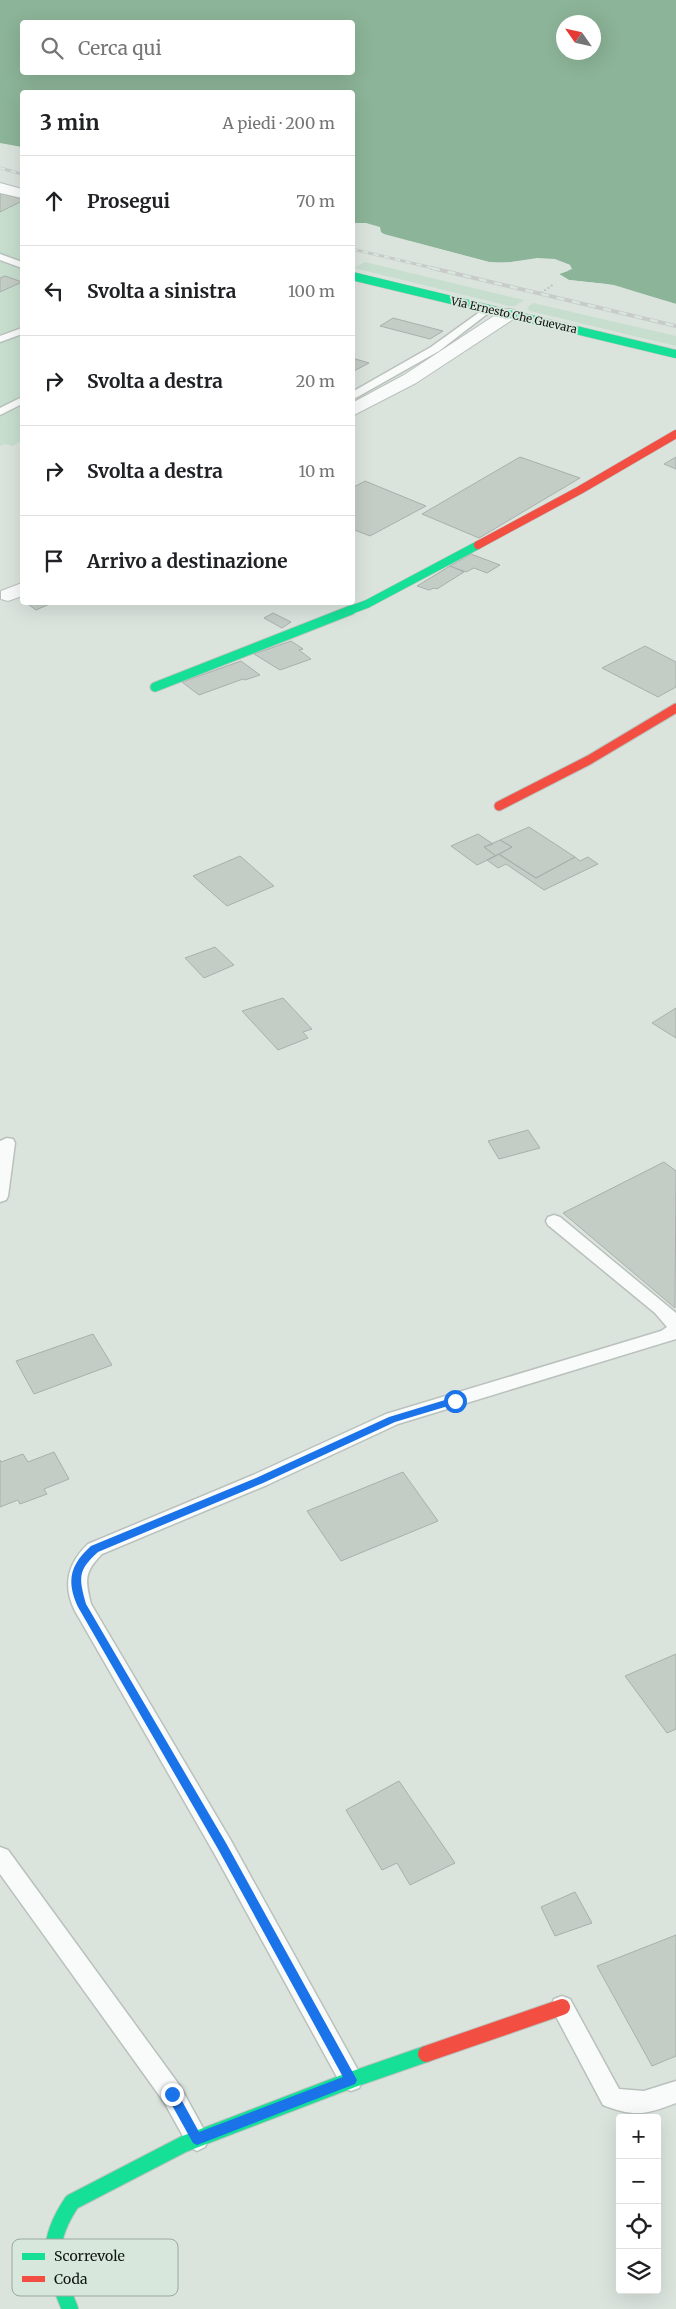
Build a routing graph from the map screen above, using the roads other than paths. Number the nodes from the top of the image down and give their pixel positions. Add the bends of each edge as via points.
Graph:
1 (0, 188) edge
2 (20, 193) edge
3 (0, 257) edge
4 (20, 264) edge
5 (355, 277) edge
6 (488, 309) junction
7 (509, 314) junction
8 (20, 332) edge
9 (0, 338) edge
10 (676, 354) edge
11 (355, 395) edge
12 (20, 401) edge
13 (355, 409) edge
14 (0, 412) edge
15 (676, 434) edge
16 (155, 687) dead end
17 (676, 708) edge
18 (499, 806) dead end
19 (8, 1143) dead end
20 (0, 1196) edge
21 (554, 1221) dead end
22 (676, 1330) edge
23 (0, 1857) edge
24 (562, 2006) joint
25 (351, 2080) junction
26 (676, 2092) edge
27 (197, 2139) junction
28 (52, 2239) edge
29 (66, 2296) edge
30 (70, 2309) edge

1 - 2 street
3 - 4 lane
5 - 6 street, Via Ernesto Che Guevara
6 - 7 street, Via Ernesto Che Guevara
6 - 11 lane via 435,349
7 - 10 street, Via Ernesto Che Guevara
7 - 13 street via 410,379
8 - 9 lane
12 - 14 lane
15 - 16 street via 580,490 367,604
17 - 18 street via 623,743
19 - 20 lane
21 - 22 lane via 661,1309 675,1322
22 - 25 lane via 667,1336 392,1419 260,1480 95,1549 81,1561 75,1581 82,1605 222,1846
23 - 27 lane via 172,2094
24 - 25 street
24 - 26 lane via 612,2097 626,2104 646,2104
25 - 27 street
27 - 28 street via 72,2202 53,2228
29 - 30 street

